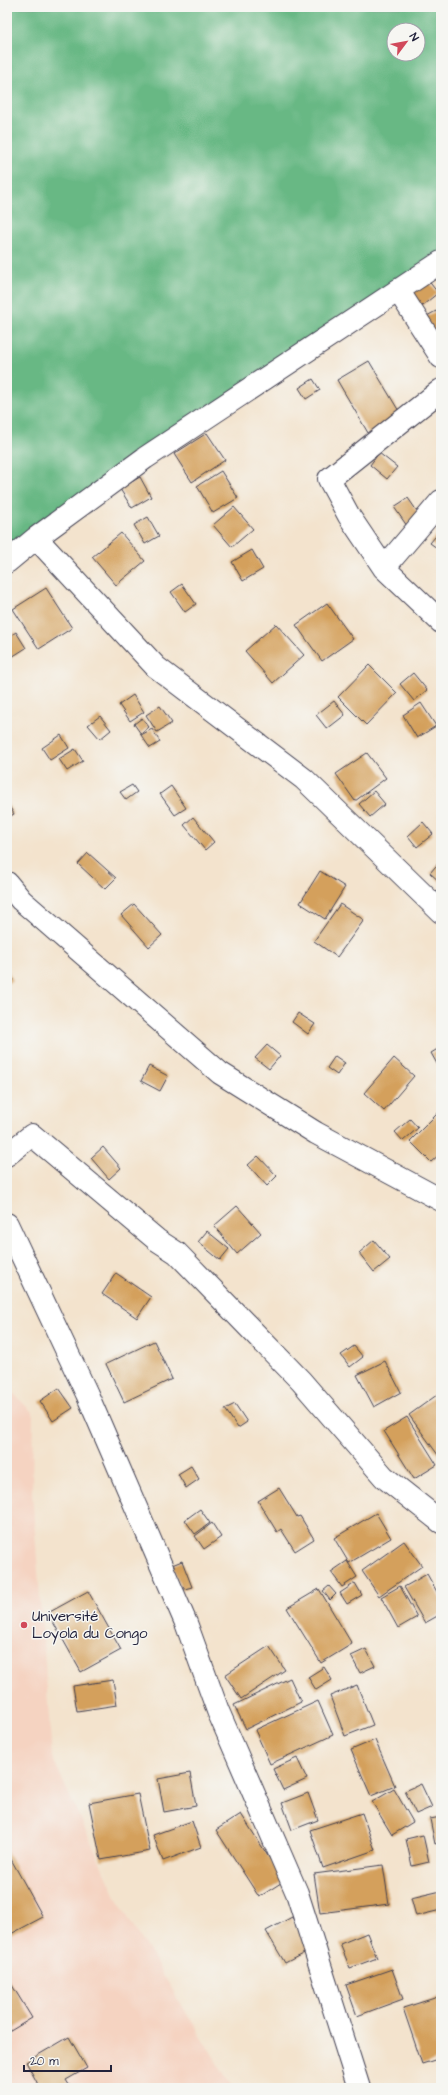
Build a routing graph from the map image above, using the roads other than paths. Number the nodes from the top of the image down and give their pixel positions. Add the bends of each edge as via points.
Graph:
1 (441, 262) edge
2 (398, 290) junction
3 (441, 357) edge
4 (441, 390) edge
5 (441, 501) edge
6 (36, 538) junction
7 (7, 562) edge
8 (384, 568) junction
9 (441, 622) edge
10 (7, 883) edge
11 (441, 912) edge
12 (7, 1155) edge
13 (441, 1200) edge
14 (7, 1224) edge
15 (441, 1522) edge
16 (359, 2088) edge

1 - 2 street
2 - 3 street
2 - 6 street via 145,458
4 - 8 street via 329,479 349,516
5 - 8 street
6 - 7 street
6 - 11 street via 156,667 304,779
8 - 9 street
10 - 13 street via 21,900 220,1073 316,1134
12 - 15 street via 32,1135 157,1240 177,1253 301,1381 384,1477
14 - 16 street via 90,1401 186,1623 218,1711 297,1893

